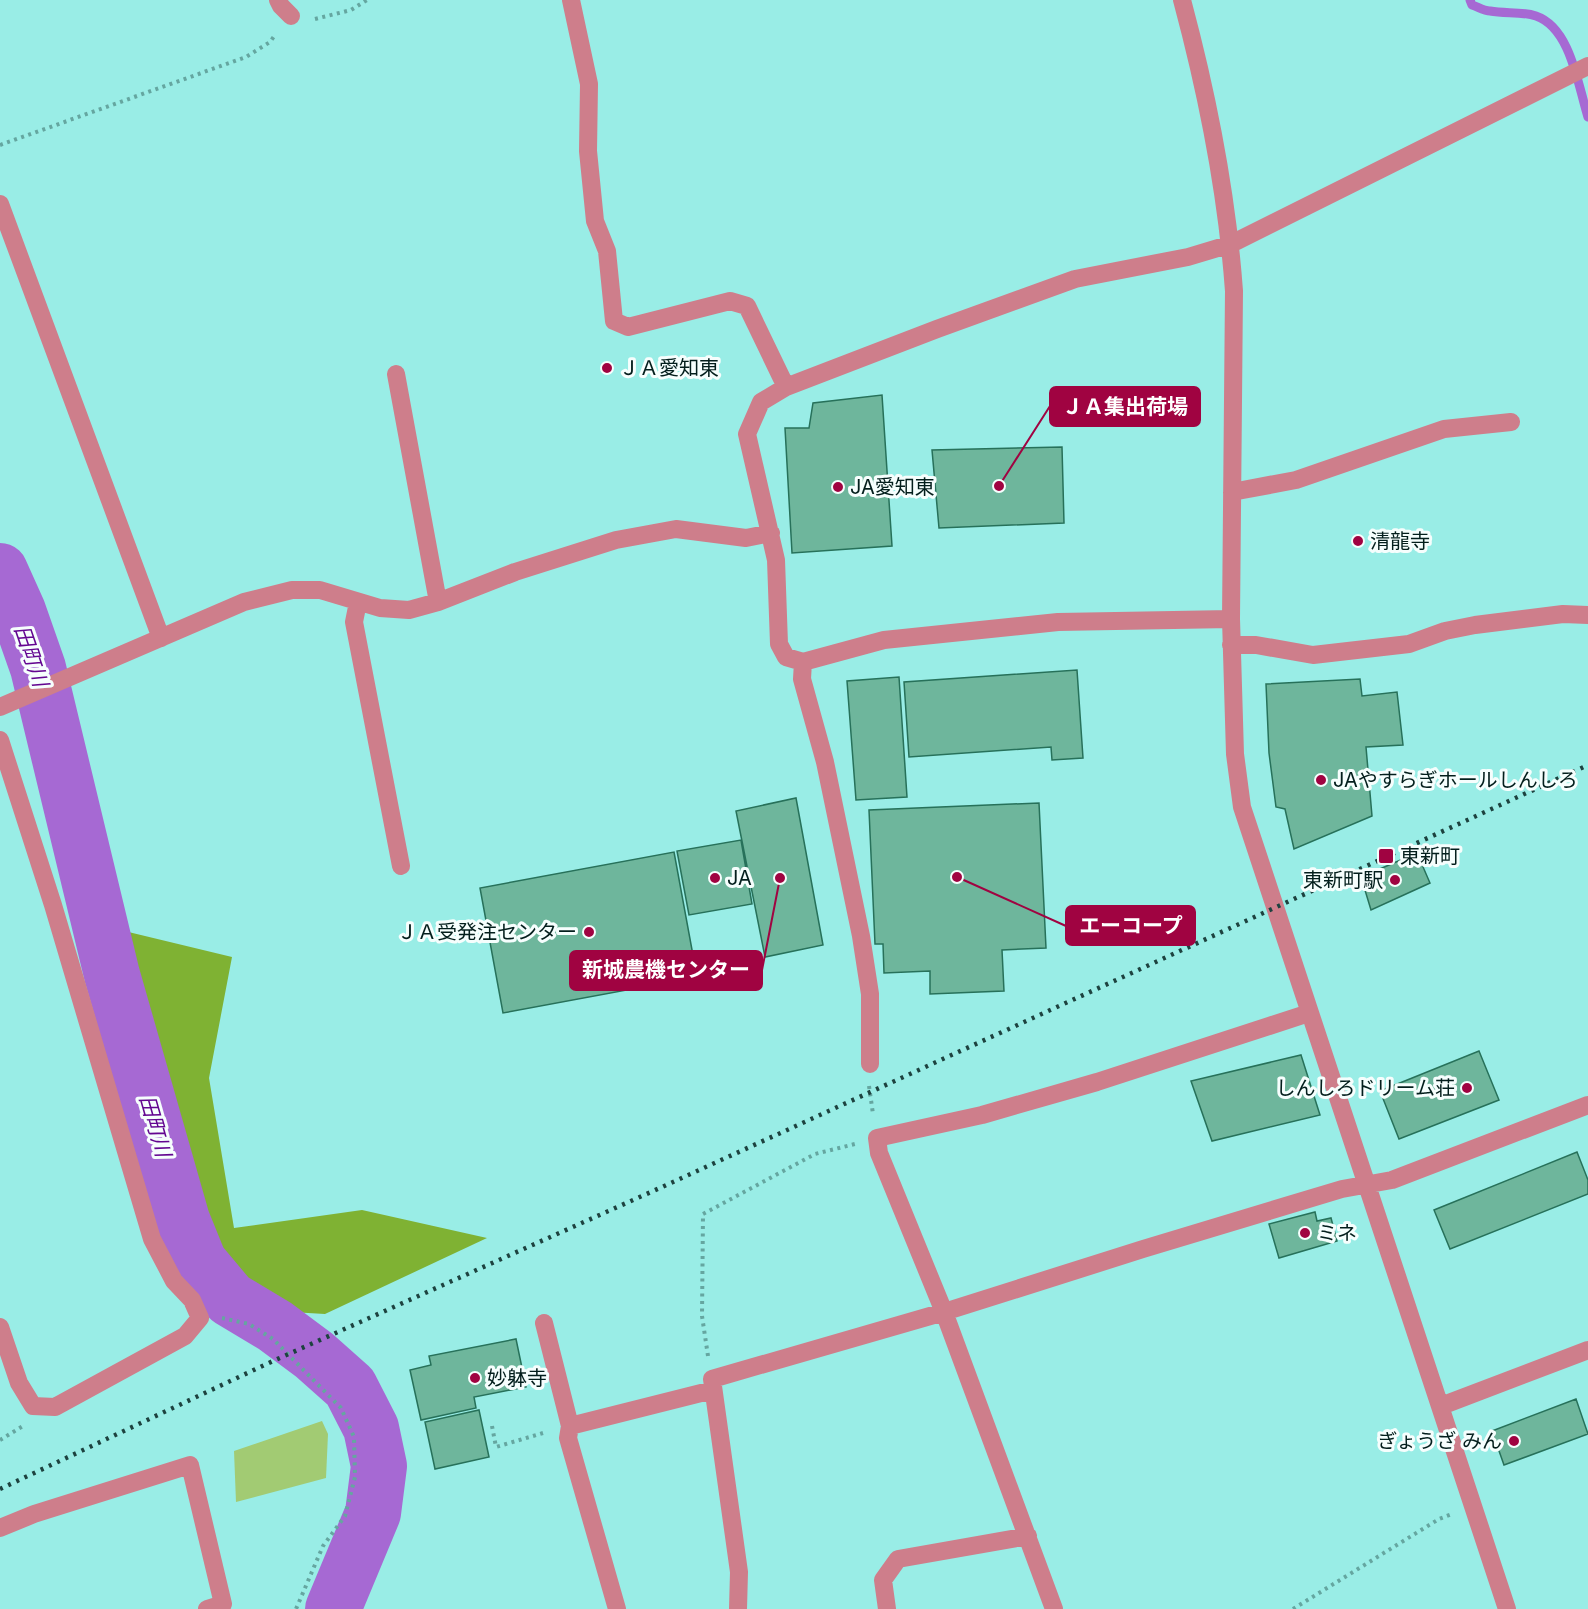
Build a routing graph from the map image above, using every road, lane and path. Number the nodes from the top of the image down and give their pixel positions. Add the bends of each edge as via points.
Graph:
1 (278, 0) edge
2 (367, 0) edge
3 (571, 0) edge
4 (1182, 0) edge
5 (291, 15) junction
6 (1588, 66) edge
7 (0, 145) edge
8 (0, 204) edge
9 (1231, 244) junction
10 (396, 374) dead end
11 (786, 387) junction
12 (1511, 422) dead end
13 (1232, 492) junction
14 (771, 534) junction
15 (358, 602) junction
16 (438, 602) junction
17 (1588, 615) edge
18 (1231, 620) junction
19 (161, 638) junction
20 (1232, 645) junction
21 (804, 662) junction
22 (8, 704) edge
23 (0, 740) edge
24 (401, 866) dead end
25 (1309, 1012) junction
26 (870, 1064) joint
27 (1588, 1105) edge
28 (877, 1138) junction
29 (1368, 1185) junction
30 (944, 1312) junction
31 (200, 1318) junction
32 (544, 1323) dead end
33 (0, 1327) edge
34 (1588, 1350) edge
35 (712, 1385) junction
36 (1441, 1406) junction
37 (23, 1426) dead end
38 (492, 1426) dead end
39 (570, 1426) junction
40 (0, 1440) edge
41 (1474, 1506) junction
42 (0, 1528) edge
43 (1028, 1536) junction
44 (218, 1607) edge
45 (296, 1609) edge
46 (617, 1609) edge
47 (738, 1609) edge
48 (887, 1609) edge
49 (1054, 1609) edge
50 (1293, 1609) edge
51 (1507, 1609) edge

1 - 5 street
2 - 5 path via 351,10 315,19
3 - 11 street via 589,84 588,151 595,221 607,251 614,321 628,327 730,301 747,306
4 - 9 street via 1197,54
5 - 7 path via 270,42 246,57
6 - 9 street
8 - 19 street
9 - 11 street via 1188,257 1075,279
9 - 13 street
10 - 16 street
11 - 14 street via 761,402 747,434
12 - 13 street via 1444,429 1296,480
13 - 18 street
14 - 16 street via 746,538 676,529 616,540
14 - 21 street via 776,560 779,644 786,657
15 - 16 street via 409,610
15 - 19 street via 320,590 292,590 244,602
15 - 24 street via 354,622
17 - 20 street via 1563,614 1475,625 1409,644 1313,655
18 - 20 street
18 - 21 street via 1058,621 884,640
19 - 22 street
20 - 25 street via 1235,754 1242,807
21 - 26 street via 802,679 825,762 861,936 870,994
23 - 31 street via 152,1239 174,1281 192,1300
25 - 28 street via 1097,1082 994,1112
25 - 29 street
26 - 28 path via 869,1093
27 - 29 street via 1392,1180
28 - 30 street via 879,1153
28 - 35 path via 815,1154 703,1214 702,1316
29 - 30 street via 1341,1189
29 - 36 street
30 - 35 street
30 - 43 street
31 - 33 street via 185,1336 55,1407 33,1406 19,1383
31 - 45 path via 227,1318 249,1324 273,1339 341,1408 354,1437 355,1477 345,1516 323,1546
32 - 39 street
34 - 36 street
35 - 39 street
35 - 47 street via 739,1572
36 - 41 street
37 - 40 path
38 - 39 path via 496,1447
39 - 46 street via 568,1438
41 - 50 path via 1439,1519
41 - 51 street
42 - 44 street via 190,1465
43 - 48 street via 897,1559 883,1580
43 - 49 street

